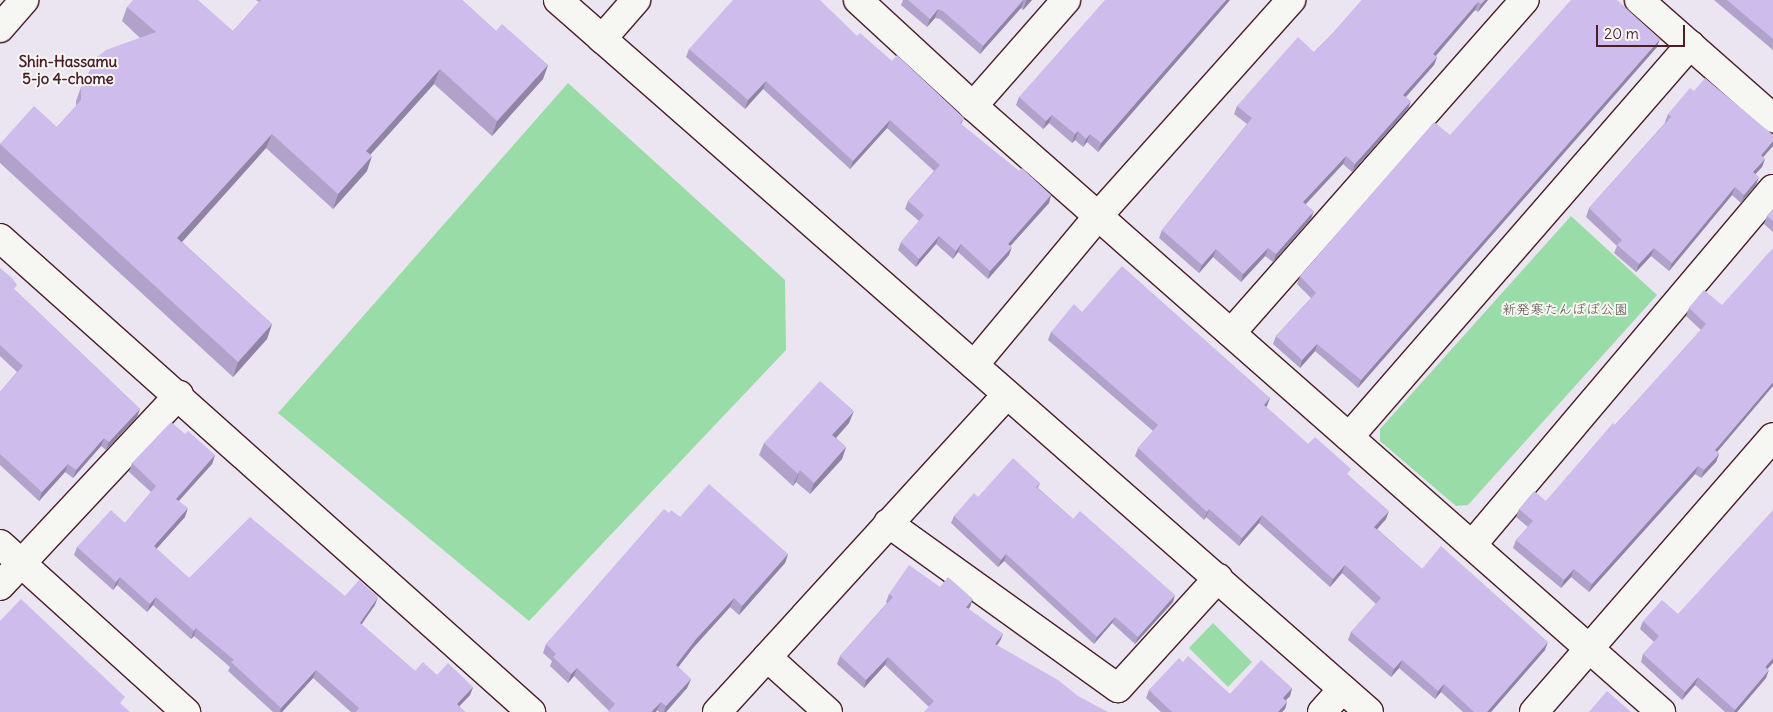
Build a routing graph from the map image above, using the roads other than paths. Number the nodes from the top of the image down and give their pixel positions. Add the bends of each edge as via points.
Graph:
1 (24, 0) edge
2 (558, 0) edge
3 (636, 0) edge
4 (1066, 0) edge
5 (1291, 0) edge
6 (1525, 0) edge
7 (1639, 0) edge
8 (860, 1) edge
9 (0, 28) edge
10 (602, 39) junction
11 (1690, 45) junction
12 (973, 106) junction
13 (1773, 118) edge
14 (1773, 189) edge
15 (1098, 216) junction
16 (0, 238) edge
17 (1231, 333) junction
18 (974, 365) junction
19 (1007, 394) junction
20 (179, 395) junction
21 (1349, 437) junction
22 (1773, 437) edge
23 (888, 524) junction
24 (0, 544) edge
25 (1472, 545) junction
26 (20, 562) junction
27 (1218, 578) junction
28 (0, 586) edge
29 (1590, 649) junction
30 (767, 657) junction
31 (1343, 689) junction
32 (186, 712) edge
33 (531, 712) edge
34 (717, 712) edge
35 (828, 712) edge
36 (1322, 712) edge
37 (1369, 712) edge
38 (1534, 712) edge
39 (1661, 712) edge

1 - 9 street
2 - 10 street
3 - 10 street
4 - 12 street
5 - 15 street
6 - 17 street
7 - 11 street
8 - 12 street
10 - 18 street
11 - 13 street
11 - 21 street
12 - 15 street
14 - 25 street
15 - 17 street
15 - 18 street
16 - 20 street
17 - 21 street
18 - 19 street
19 - 23 street
19 - 27 street
20 - 26 street
20 - 33 street
21 - 25 street
22 - 29 street
23 - 27 street via 1118,688
23 - 30 street
24 - 26 street
25 - 29 street
26 - 28 street
26 - 32 street
27 - 31 street
29 - 38 street
29 - 39 street
30 - 34 street
30 - 35 street
31 - 36 street
31 - 37 street

